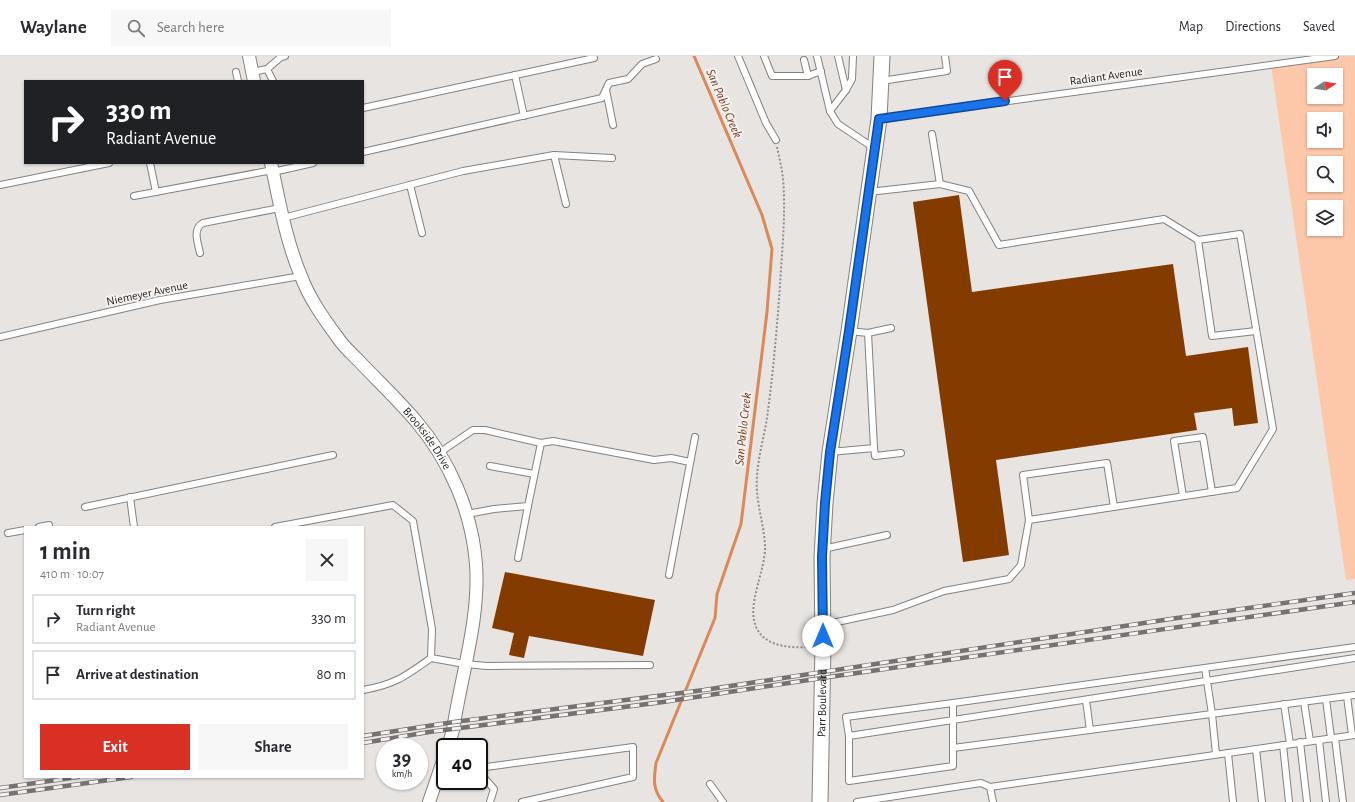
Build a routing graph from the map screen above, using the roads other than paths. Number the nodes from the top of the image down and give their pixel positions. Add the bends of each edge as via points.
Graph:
1 (249, 56) edge
2 (282, 56) edge
3 (738, 56) edge
4 (764, 56) edge
5 (817, 56) edge
6 (838, 56) edge
7 (853, 56) edge
8 (945, 56) edge
9 (1335, 56) edge
10 (883, 57) edge
11 (594, 58) dead end
12 (656, 59) dead end
13 (804, 60) dead end
14 (267, 69) junction
15 (821, 71) junction
16 (236, 72) dead end
17 (515, 75) junction
18 (808, 76) junction
19 (253, 77) edge
20 (238, 80) edge
21 (272, 80) edge
22 (881, 81) junction
23 (606, 90) junction
24 (846, 90) junction
25 (364, 108) edge
26 (830, 111) junction
27 (524, 116) junction
28 (879, 119) junction
29 (613, 125) dead end
30 (932, 134) dead end
31 (776, 140) road end
32 (875, 149) junction
33 (364, 152) edge
34 (554, 155) junction
35 (612, 158) dead end
36 (104, 164) edge
37 (150, 164) edge
38 (305, 164) edge
39 (272, 168) edge
40 (410, 184) junction
41 (940, 184) junction
42 (0, 185) edge
43 (156, 192) junction
44 (869, 192) junction
45 (134, 196) dead end
46 (566, 204) dead end
47 (282, 213) junction
48 (422, 233) dead end
49 (1198, 240) junction
50 (200, 253) dead end
51 (301, 276) junction
52 (891, 328) dead end
53 (849, 331) junction
54 (1256, 331) junction
55 (868, 333) junction
56 (0, 337) edge
57 (695, 437) dead end
58 (541, 443) junction
59 (874, 448) junction
60 (439, 452) junction
61 (830, 452) junction
62 (901, 453) dead end
63 (333, 455) dead end
64 (690, 462) junction
65 (490, 466) dead end
66 (534, 474) junction
67 (1212, 492) junction
68 (1183, 496) junction
69 (130, 497) junction
70 (528, 506) junction
71 (85, 507) dead end
72 (1114, 507) junction
73 (467, 514) junction
74 (1029, 520) junction
75 (134, 526) edge
76 (281, 526) edge
77 (24, 530) edge
78 (8, 533) dead end
79 (888, 535) dead end
80 (823, 549) junction
81 (518, 558) dead end
82 (669, 575) dead end
83 (823, 625) junction
84 (1355, 647) edge
85 (431, 658) junction
86 (1355, 658) edge
87 (465, 664) junction
88 (650, 665) dead end
89 (1205, 668) junction
90 (1208, 681) junction
91 (364, 690) edge
92 (1355, 695) edge
93 (1347, 696) junction
94 (1326, 699) junction
95 (1086, 700) junction
96 (1304, 702) junction
97 (952, 703) junction
98 (1284, 704) junction
99 (1212, 714) junction
100 (953, 720) junction
101 (1090, 730) junction
102 (1354, 735) edge
103 (849, 736) junction
104 (451, 738) edge
105 (1333, 738) junction
106 (1319, 740) junction
107 (1310, 741) junction
108 (1300, 742) junction
109 (1286, 744) junction
110 (953, 748) junction
111 (1256, 749) junction
112 (1228, 753) junction
113 (1216, 754) junction
114 (488, 767) edge
115 (436, 781) edge
116 (488, 782) edge
117 (710, 784) dead end
118 (990, 788) junction
119 (429, 802) edge
120 (490, 802) edge
121 (522, 802) edge
122 (723, 802) edge
123 (820, 802) edge
124 (857, 802) edge
125 (993, 802) edge
126 (1233, 802) edge
127 (1262, 802) edge
128 (1289, 802) edge
129 (1308, 802) edge
130 (1326, 802) edge
131 (1343, 802) edge

1 - 19 street
2 - 14 lane
3 - 31 lane via 766,123
4 - 18 lane via 772,76
5 - 15 lane
6 - 24 lane
7 - 24 lane via 852,79
8 - 22 lane via 947,71
9 - 28 lane, Radiant Avenue
10 - 22 street, Parr Boulevard
11 - 17 lane
12 - 23 lane via 642,64 628,79 609,84
13 - 18 lane
14 - 19 lane
14 - 21 lane
15 - 18 lane
15 - 26 lane
16 - 20 lane
17 - 25 lane
17 - 27 lane
22 - 28 street, Parr Boulevard
23 - 27 lane via 602,98
23 - 29 lane
24 - 26 lane
26 - 32 lane via 838,124
27 - 33 lane
28 - 32 street, Parr Boulevard
30 - 41 lane
32 - 44 street, Parr Boulevard
34 - 35 lane
34 - 40 lane via 462,171
34 - 46 lane
36 - 42 lane
37 - 43 lane
38 - 39 lane
39 - 43 lane
39 - 47 street, Brookside Drive
40 - 47 lane
40 - 48 lane
41 - 44 lane
41 - 49 lane via 969,191 999,245 1164,219
43 - 45 lane
44 - 53 street, Parr Boulevard
47 - 50 lane via 214,220 200,225 196,234
47 - 51 street, Brookside Drive
49 - 54 lane via 1240,234
49 - 54 lane via 1212,336
51 - 56 lane, Niemeyer Avenue via 160,300
51 - 60 street, Brookside Drive via 339,340 415,421
52 - 55 lane
53 - 55 lane
53 - 61 street, Parr Boulevard
54 - 67 lane via 1273,429 1237,488
55 - 59 lane
57 - 64 lane
58 - 60 lane via 486,430 473,430
58 - 64 lane via 553,441 654,460 672,458
58 - 66 lane
59 - 61 lane
59 - 62 lane via 875,456
60 - 73 street, Brookside Drive via 448,467
61 - 80 street, Parr Boulevard
63 - 69 lane
64 - 82 lane
65 - 66 lane
66 - 70 lane
67 - 68 lane
67 - 68 lane via 1203,437 1174,441
68 - 72 lane
69 - 71 lane
69 - 75 lane
70 - 73 lane
70 - 81 lane
72 - 74 lane
72 - 74 lane via 1107,463 1023,475
73 - 87 street, Brookside Drive via 476,564 476,588 474,616
74 - 83 lane via 1021,565 1009,579 944,590 893,610
76 - 85 lane via 393,505 413,521 432,629
77 - 78 lane
79 - 80 lane
80 - 83 street, Parr Boulevard
83 - 123 street, Parr Boulevard
84 - 89 lane
85 - 87 lane
85 - 91 lane via 404,678 382,687
86 - 90 lane
87 - 88 lane
87 - 104 street, Brookside Drive
89 - 90 lane
89 - 97 lane
90 - 95 lane
90 - 99 lane
92 - 93 lane
93 - 94 lane
93 - 102 lane
94 - 96 lane
94 - 105 lane
95 - 100 lane
95 - 101 lane
96 - 98 lane
96 - 107 lane
97 - 100 lane
97 - 103 lane via 846,717
98 - 99 lane
98 - 109 lane
99 - 101 lane
99 - 113 lane
100 - 103 lane
100 - 110 lane
101 - 110 lane
102 - 105 lane
103 - 110 lane via 849,781 953,766
105 - 106 lane
105 - 131 lane
106 - 107 lane
106 - 130 lane
107 - 108 lane
108 - 109 lane
108 - 129 lane
109 - 111 lane
109 - 128 lane
111 - 112 lane
111 - 127 lane
112 - 113 lane
112 - 126 lane
113 - 118 lane
114 - 121 lane via 633,747 633,777
115 - 119 street
116 - 120 lane via 494,789
117 - 122 lane
118 - 124 lane via 981,783
118 - 125 lane

